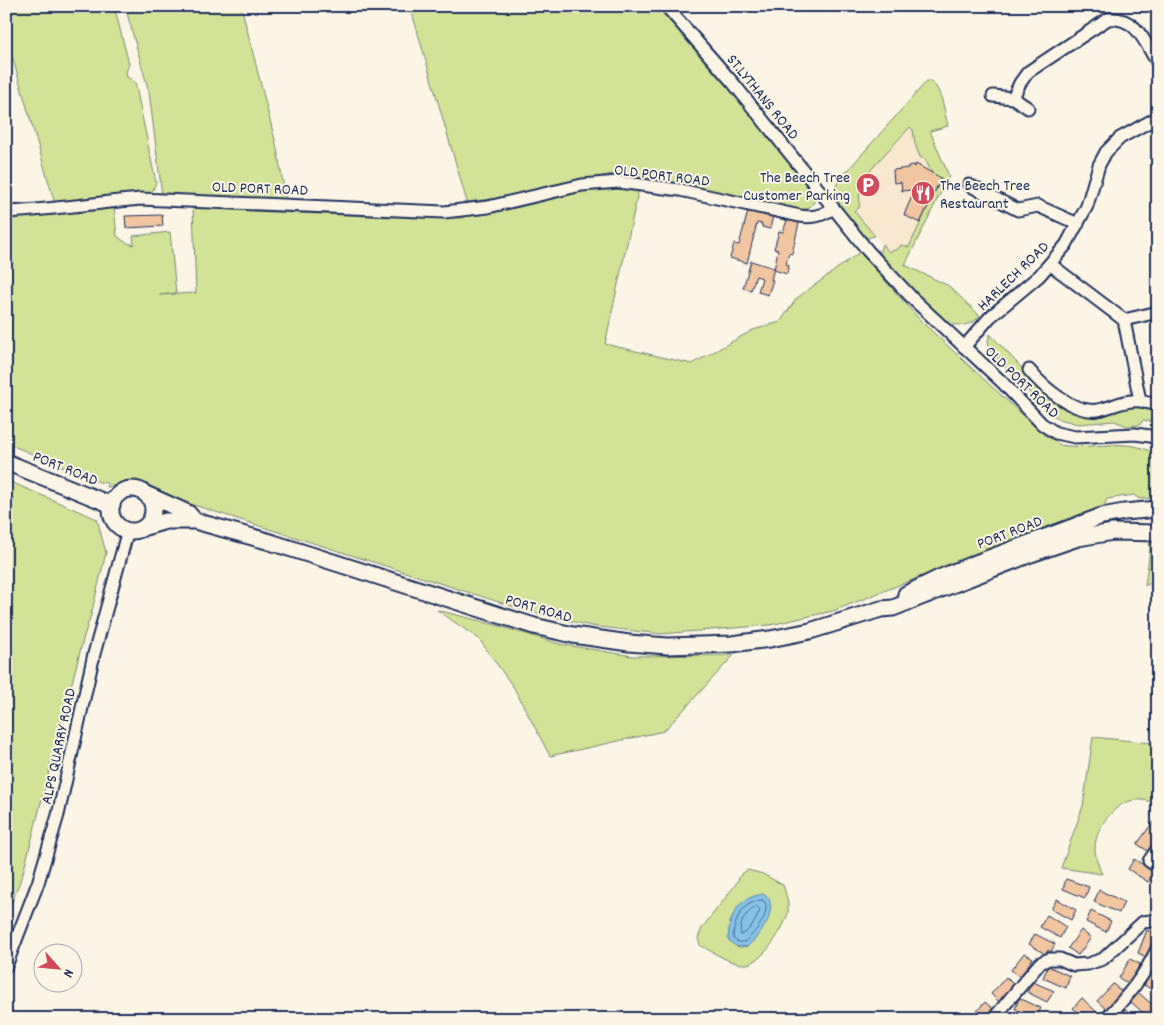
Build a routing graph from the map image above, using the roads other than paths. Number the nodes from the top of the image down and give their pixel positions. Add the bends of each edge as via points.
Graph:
1 (666, 6) edge
2 (1158, 64) edge
3 (993, 96) dead end
4 (1013, 98) junction
5 (1028, 108) dead end
6 (1158, 117) edge
7 (970, 186) dead end
8 (833, 208) junction
9 (6, 212) edge
10 (1078, 224) junction
11 (1050, 264) junction
12 (1158, 312) edge
13 (1124, 320) junction
14 (964, 347) junction
15 (1029, 370) dead end
16 (1140, 401) junction
17 (1158, 405) edge
18 (1158, 440) edge
19 (6, 462) edge
20 (148, 496) junction
21 (112, 505) junction
22 (1158, 509) edge
23 (195, 521) junction
24 (145, 527) junction
25 (128, 530) junction
26 (1158, 534) edge
27 (881, 609) junction
28 (1158, 848) edge
29 (1158, 867) edge
30 (1158, 920) edge
31 (1158, 947) edge
32 (6, 966) edge
33 (993, 1019) edge
34 (1106, 1019) edge

1 - 8 street, ST.LYTHANS ROAD via 740,91
2 - 4 street via 1130,22 1108,19 1028,72
3 - 4 street
4 - 5 street
6 - 10 street, HARLECH ROAD via 1120,138 1106,152
7 - 10 street via 1018,210 1038,206
8 - 9 street, OLD PORT ROAD via 816,217 800,216 680,190 618,182 582,185 488,207 444,212 140,200
8 - 14 street, OLD PORT ROAD via 891,277
10 - 11 street, HARLECH ROAD
11 - 13 street
11 - 14 street, HARLECH ROAD via 990,317
12 - 13 street
13 - 16 street
14 - 18 street, OLD PORT ROAD via 1042,424 1056,433 1082,437 1135,434
15 - 16 street via 1046,388 1082,408 1099,410 1122,402
16 - 17 street
19 - 21 main road, PORT ROAD
20 - 21 main road via 143,491 130,488 118,494
20 - 23 main road, PORT ROAD via 188,513
20 - 24 main road via 154,508
21 - 25 main road via 115,523
22 - 27 main road, PORT ROAD via 1114,513 1071,526 939,578
23 - 24 main road, PORT ROAD via 166,521
23 - 27 main road, PORT ROAD via 534,626 594,639 668,646 732,644 810,631
24 - 25 main road
25 - 32 street, ALPS QUARRY ROAD via 92,662 58,815 38,883
26 - 27 main road, PORT ROAD via 1112,532 1078,538 893,608
28 - 29 street via 1149,861
30 - 33 street via 1143,922 1103,959 1088,964 1049,959 1040,962
31 - 34 street via 1134,988

